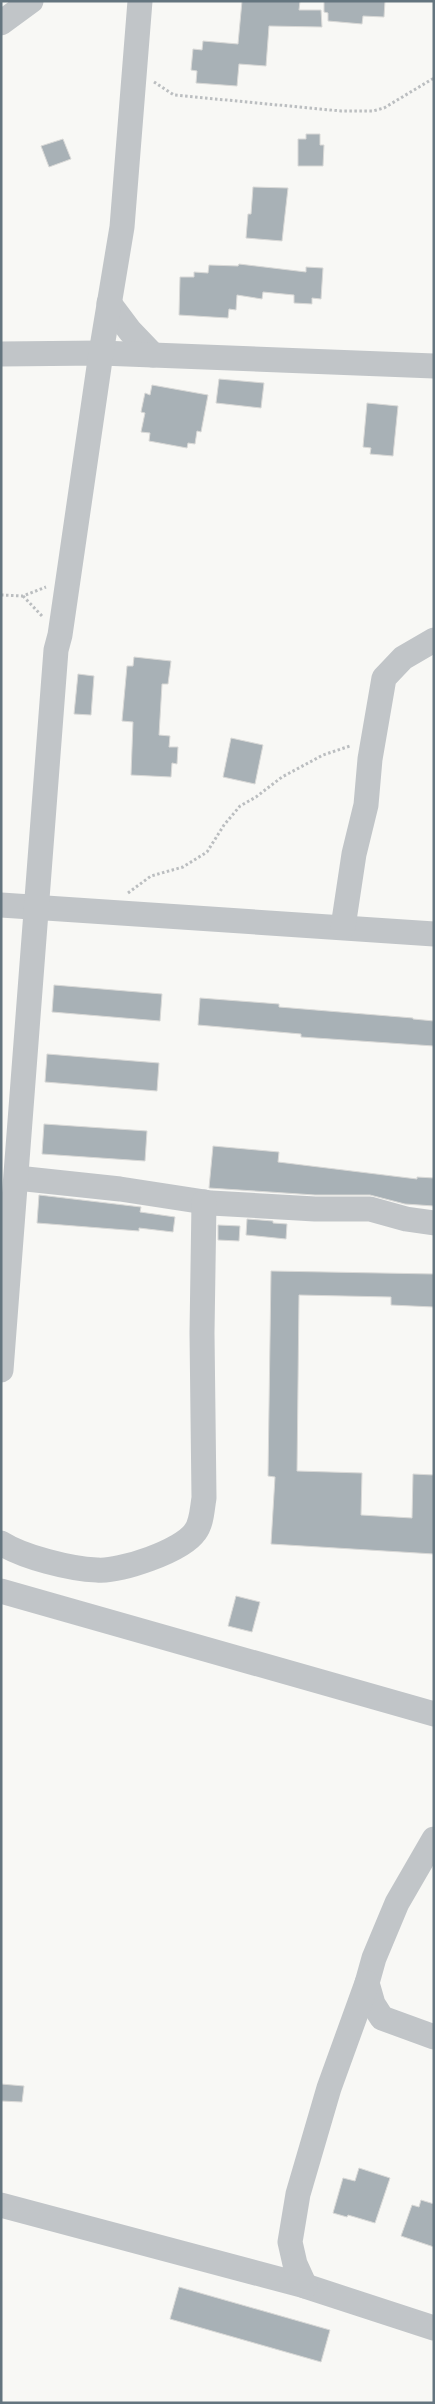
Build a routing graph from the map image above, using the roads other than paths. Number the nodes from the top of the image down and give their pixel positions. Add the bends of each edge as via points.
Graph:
1 (31, 1) edge
2 (140, 1) edge
3 (1, 23) edge
4 (109, 303) junction
5 (101, 353) junction
6 (1, 354) edge
7 (153, 355) junction
8 (434, 366) edge
9 (434, 640) edge
10 (1, 904) edge
11 (36, 908) junction
12 (343, 927) junction
13 (434, 934) edge
14 (17, 1178) junction
15 (204, 1202) junction
16 (434, 1223) edge
17 (1, 1370) edge
18 (1, 1543) edge
19 (1, 1591) edge
20 (434, 1714) edge
21 (434, 1839) edge
22 (366, 1983) junction
23 (382, 2018) junction
24 (353, 2025) junction
25 (434, 2037) edge
26 (1, 2205) edge
27 (290, 2242) junction
28 (258, 2274) junction
29 (305, 2286) junction
30 (434, 2328) edge

1 - 3 street
2 - 4 street via 122,227
4 - 5 street
4 - 7 street
5 - 6 street
5 - 7 street
5 - 11 street via 56,650
7 - 8 street
9 - 12 street via 403,658 384,678 366,805 354,854
10 - 11 street
11 - 12 street
11 - 14 street
12 - 13 street
14 - 15 street
14 - 17 street
15 - 16 street via 370,1209
15 - 18 street via 204,1489 195,1532 177,1547 157,1556 117,1569 98,1571 14,1551
19 - 20 street
21 - 22 street via 397,1903
22 - 23 street
22 - 24 street
23 - 24 street
23 - 25 street
24 - 27 street via 329,2088 298,2194
26 - 28 street
27 - 28 street
27 - 29 street via 294,2264
28 - 29 street
29 - 30 street

